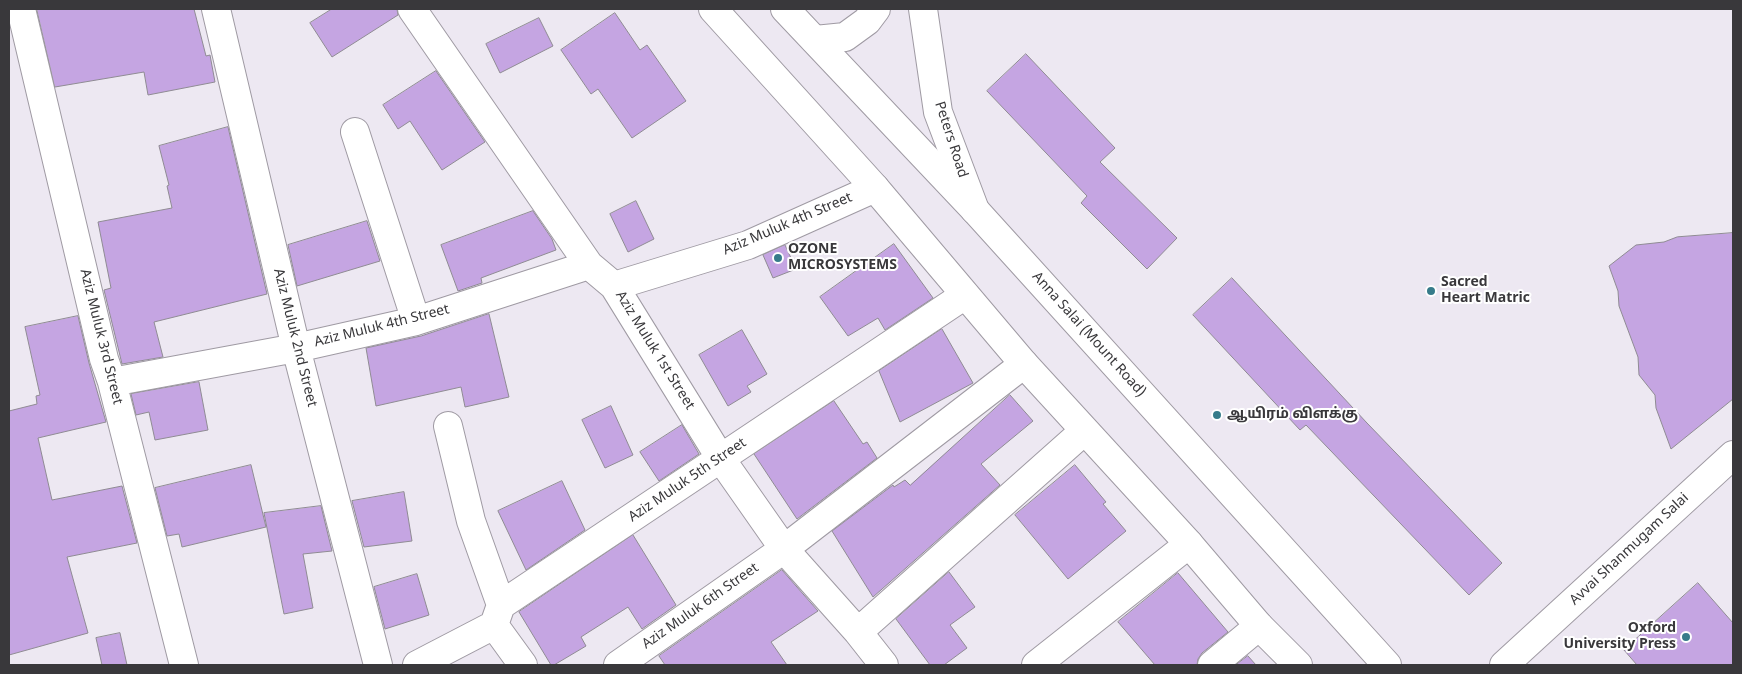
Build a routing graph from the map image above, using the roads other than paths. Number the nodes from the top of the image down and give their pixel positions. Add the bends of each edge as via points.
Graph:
1 (21, 9) edge
2 (216, 9) edge
3 (412, 9) edge
4 (713, 9) edge
5 (785, 9) edge
6 (876, 9) edge
7 (923, 9) edge
8 (815, 40) junction
9 (355, 132) dead end
10 (875, 188) junction
11 (975, 210) junction
12 (589, 265) junction
13 (614, 286) junction
14 (965, 295) junction
15 (416, 321) junction
16 (296, 348) junction
17 (1024, 364) junction
18 (112, 382) junction
19 (448, 426) dead end
20 (1084, 431) junction
21 (1733, 455) edge
22 (721, 459) junction
23 (1189, 544) junction
24 (784, 548) junction
25 (498, 615) junction
26 (1259, 626) junction
27 (858, 632) junction
28 (184, 665) edge
29 (378, 665) edge
30 (417, 665) edge
31 (523, 665) edge
32 (618, 665) edge
33 (884, 665) edge
34 (1036, 665) edge
35 (1212, 665) edge
36 (1298, 665) edge
37 (1387, 665) edge
38 (1504, 665) edge

1 - 18 street, Aziz Muluk 3rd Street
2 - 16 street, Aziz Muluk 2nd Street
3 - 12 street, Aziz Muluk 1st Street
4 - 10 street
5 - 8 street, Anna Salai (Mount Road)
6 - 8 street via 867,21 845,37
7 - 11 street, Peters Road via 938,112
8 - 11 street, Anna Salai (Mount Road)
9 - 15 street
10 - 13 street, Aziz Muluk 4th Street via 748,245
10 - 14 street
11 - 37 street, Anna Salai (Mount Road)
12 - 13 street, Aziz Muluk 1st Street
12 - 15 street, Aziz Muluk 4th Street
13 - 22 street, Aziz Muluk 1st Street
14 - 17 street
14 - 22 street, Aziz Muluk 5th Street
15 - 16 street, Aziz Muluk 4th Street
16 - 18 street, Aziz Muluk 4th Street
16 - 29 street, Aziz Muluk 2nd Street
17 - 20 street
17 - 24 street, Aziz Muluk 6th Street
18 - 28 street, Aziz Muluk 3rd Street
19 - 25 street
20 - 23 street
20 - 27 street
21 - 38 street, Avvai Shanmugam Salai
22 - 24 street, Aziz Muluk 1st Street
22 - 25 street, Aziz Muluk 5th Street
23 - 26 street
23 - 34 street
24 - 27 street, Aziz Muluk 1st Street
24 - 32 street, Aziz Muluk 6th Street
25 - 30 street, Aziz Muluk 5th Street
25 - 31 street
26 - 35 street
26 - 36 street
27 - 33 street, Aziz Muluk 1st Street

